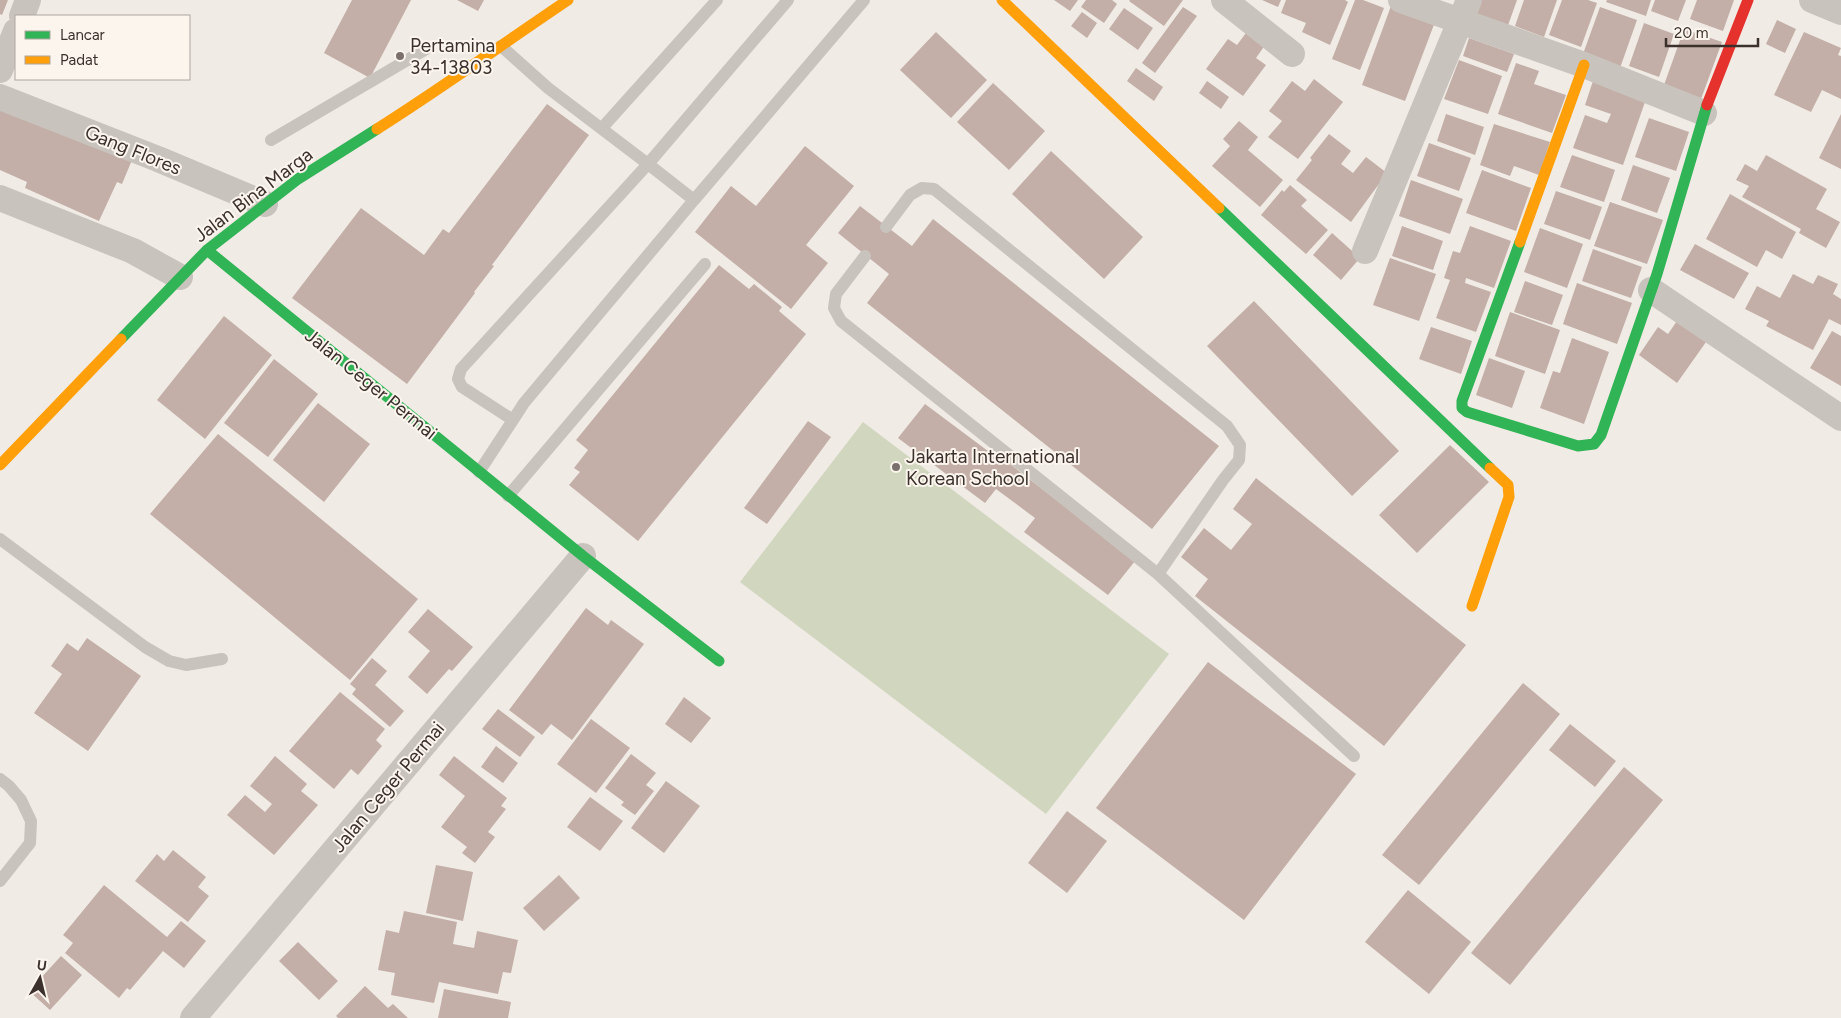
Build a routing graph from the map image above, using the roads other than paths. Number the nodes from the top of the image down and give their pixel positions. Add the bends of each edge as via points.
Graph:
1 (28, 0) edge
2 (568, 0) edge
3 (717, 0) edge
4 (788, 0) edge
5 (864, 0) edge
6 (1002, 0) edge
7 (1224, 0) edge
8 (1401, 0) edge
9 (1748, 0) edge
10 (1812, 0) edge
11 (1465, 11) edge
12 (1841, 12) edge
13 (22, 15) edge
14 (15, 33) edge
15 (501, 46) junction
16 (426, 48) dead end
17 (1292, 54) dead end
18 (1584, 66) junction
19 (0, 70) edge
20 (0, 97) edge
21 (1704, 113) junction
22 (602, 128) junction
23 (271, 140) dead end
24 (648, 164) junction
25 (0, 198) edge
26 (694, 200) junction
27 (265, 204) junction
28 (886, 227) dead end
29 (206, 250) junction
30 (1366, 251) dead end
31 (866, 256) dead end
32 (704, 264) dead end
33 (180, 277) junction
34 (1651, 290) junction
35 (1841, 418) edge
36 (513, 420) junction
37 (0, 465) edge
38 (479, 472) junction
39 (508, 496) junction
40 (0, 539) edge
41 (583, 556) junction
42 (1158, 574) junction
43 (1472, 606) dead end
44 (222, 659) dead end
45 (718, 661) dead end
46 (1354, 756) dead end
47 (0, 779) edge
48 (0, 881) edge
49 (193, 1018) edge

1 - 13 street
2 - 15 street, Jalan Bina Marga
3 - 22 lane
4 - 24 lane
5 - 26 lane
6 - 43 street via 1508,485 1509,497
7 - 17 street
8 - 11 street
9 - 21 street
10 - 12 street
11 - 18 street
11 - 30 street
14 - 19 street
15 - 22 lane via 548,88
15 - 27 street, Jalan Bina Marga
16 - 23 lane
18 - 21 street
18 - 34 street via 1462,408 1578,446 1594,444 1601,435
20 - 27 street, Gang Flores
21 - 34 street
22 - 24 lane
24 - 26 lane
24 - 36 lane via 461,369 458,378 462,387
25 - 33 street via 134,251
26 - 36 lane
27 - 29 street, Jalan Bina Marga
28 - 42 lane via 910,195 922,188 934,189 1227,426 1240,445 1240,460
29 - 33 street, Jalan Bina Marga
29 - 38 street, Jalan Ceger Permai
31 - 42 lane via 836,294 834,308 841,321
32 - 39 lane
33 - 37 street, Jalan Bina Marga
34 - 35 street
36 - 38 lane
38 - 39 street, Jalan Ceger Permai
39 - 41 street, Jalan Ceger Permai
40 - 44 lane via 169,662 186,665
41 - 45 street, Jalan Ceger Permai
41 - 49 street, Jalan Ceger Permai
42 - 46 lane
47 - 48 lane via 21,800 31,821 30,843

